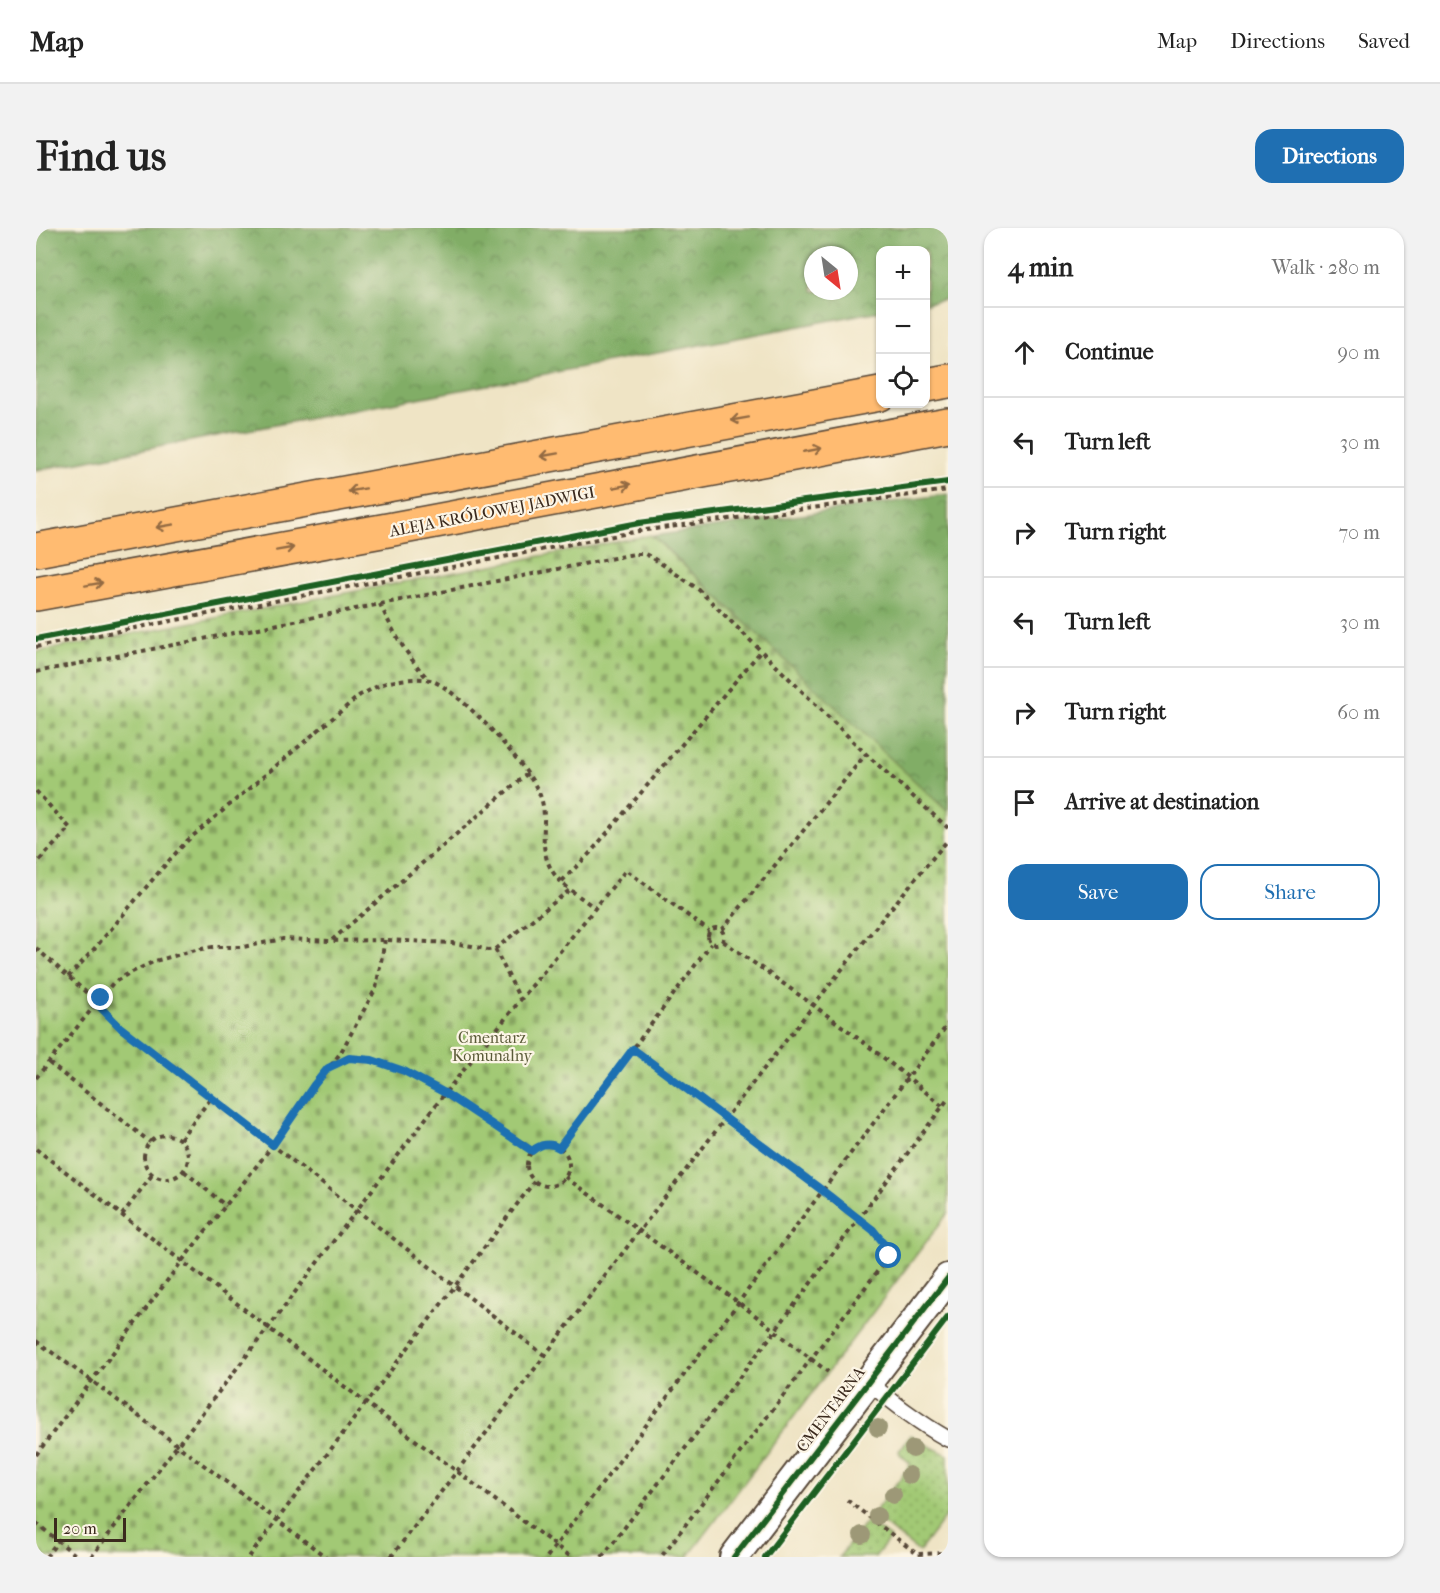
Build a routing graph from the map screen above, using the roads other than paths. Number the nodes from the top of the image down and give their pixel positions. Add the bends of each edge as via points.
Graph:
1 (948, 381) edge
2 (930, 384) edge
3 (876, 394) edge
4 (948, 425) edge
5 (36, 550) edge
6 (36, 594) edge
7 (948, 1278) edge
8 (868, 1382) junction
9 (948, 1439) edge
10 (734, 1557) edge

1 - 2 main road
3 -> 5 main road
6 -> 4 main road, ALEJA KRÓLOWEJ JADWIGI
7 - 8 street, CMENTARNA
8 - 9 lane
8 - 10 street, CMENTARNA

